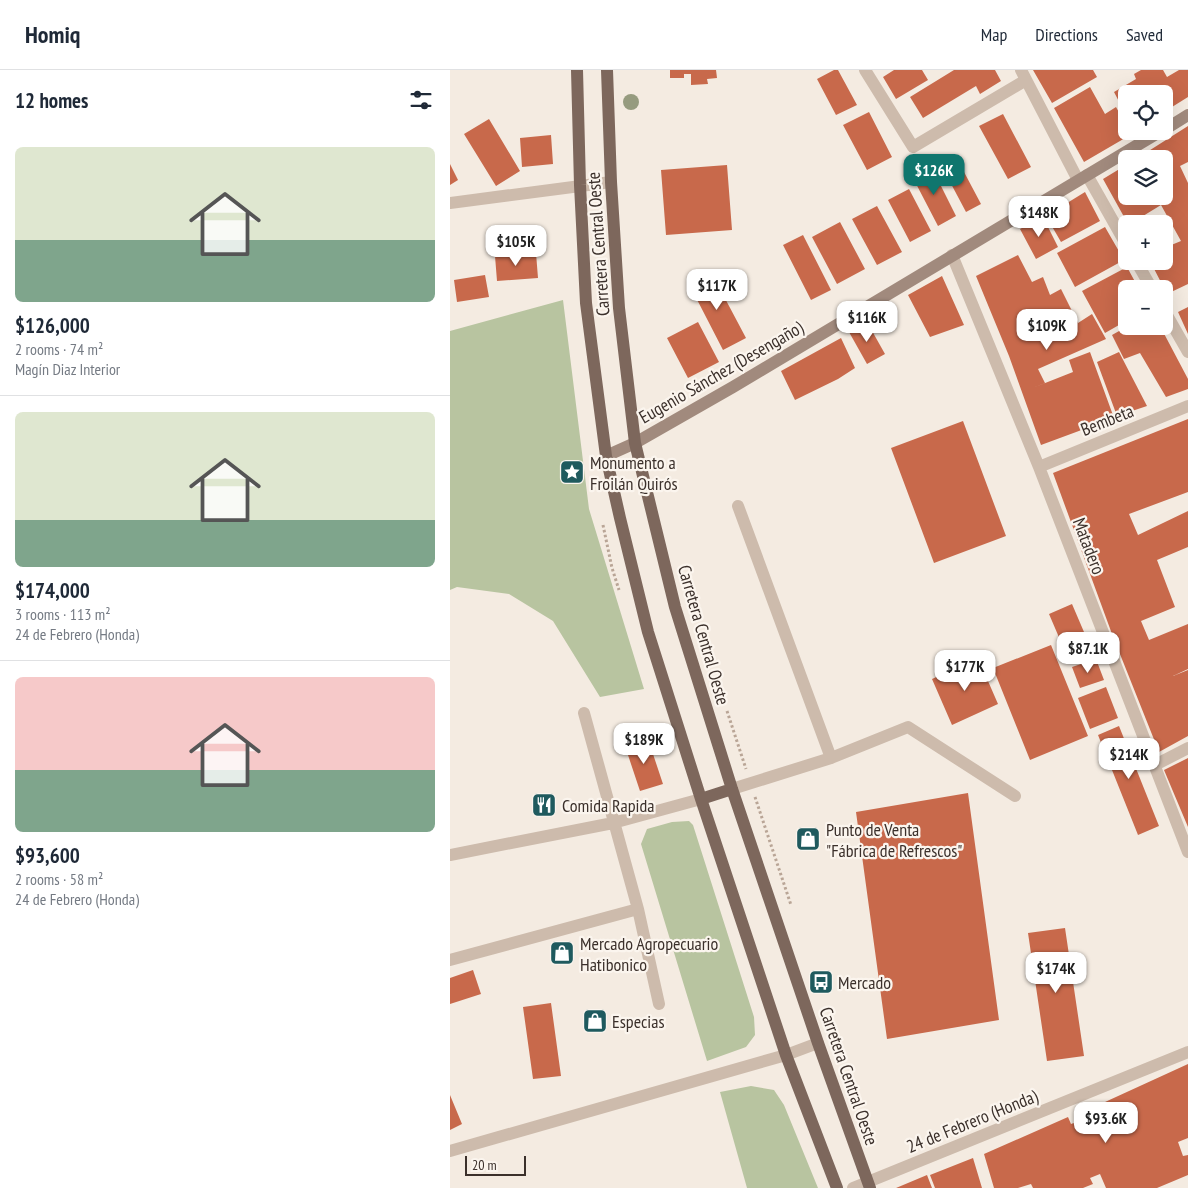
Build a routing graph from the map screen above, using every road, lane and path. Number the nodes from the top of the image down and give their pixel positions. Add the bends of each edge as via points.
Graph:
1 (577, 70) edge
2 (607, 70) edge
3 (865, 70) edge
4 (1023, 75) edge
5 (1188, 115) edge
6 (1173, 124) edge
7 (1146, 140) edge
8 (1083, 178) junction
9 (611, 182) junction
10 (580, 185) junction
11 (450, 203) edge
12 (1118, 232) edge
13 (952, 255) junction
14 (1173, 326) edge
15 (1188, 352) edge
16 (1188, 406) edge
17 (635, 443) junction
18 (606, 456) junction
19 (1039, 467) junction
20 (738, 506) dead end
21 (727, 710) dead end
22 (584, 713) dead end
23 (1188, 748) edge
24 (831, 758) junction
25 (1155, 765) junction
26 (750, 783) junction
27 (732, 789) junction
28 (1015, 796) dead end
29 (701, 799) junction
30 (614, 823) junction
31 (1188, 852) edge
32 (450, 855) edge
33 (792, 907) dead end
34 (638, 909) junction
35 (450, 960) edge
36 (659, 1004) dead end
37 (818, 1043) junction
38 (1188, 1052) edge
39 (786, 1055) junction
40 (450, 1151) edge
41 (869, 1185) edge
42 (836, 1188) edge
43 (853, 1188) edge

1 - 10 main road, Carretera Central Oeste
2 - 9 main road, Carretera Central Oeste
3 - 4 street via 913,147
4 - 8 street
5 - 6 street, Eugenio Sánchez (Desengaño)
7 - 8 street, Eugenio Sánchez (Desengaño)
8 - 12 street
8 - 13 street, Eugenio Sánchez (Desengaño)
9 - 10 street
9 - 17 main road, Carretera Central Oeste via 619,308
10 - 11 street
10 - 18 main road, Carretera Central Oeste via 586,303
13 - 17 street, Eugenio Sánchez (Desengaño)
13 - 19 street, Matadero
14 - 15 street
16 - 19 street, Bembeta
17 - 18 street, Eugenio Sánchez (Desengaño)
17 - 27 main road, Carretera Central Oeste via 675,607
18 - 29 main road, Carretera Central Oeste via 648,632
19 - 25 street, Matadero
20 - 24 street
21 - 26 path
22 - 30 street
23 - 25 street
24 - 26 street
24 - 28 street via 908,727
25 - 31 street, Matadero
26 - 27 street
26 - 33 path
27 - 29 main road
27 - 37 main road, Carretera Central Oeste
29 - 30 street
29 - 39 main road, Carretera Central Oeste
30 - 32 street
30 - 34 street
34 - 35 street
34 - 36 street
37 - 39 street
37 - 41 main road, Carretera Central Oeste
38 - 41 street, 24 de Febrero (Honda)
39 - 40 street
39 - 42 main road, Carretera Central Oeste
41 - 43 street, 24 de Febrero (Honda)

